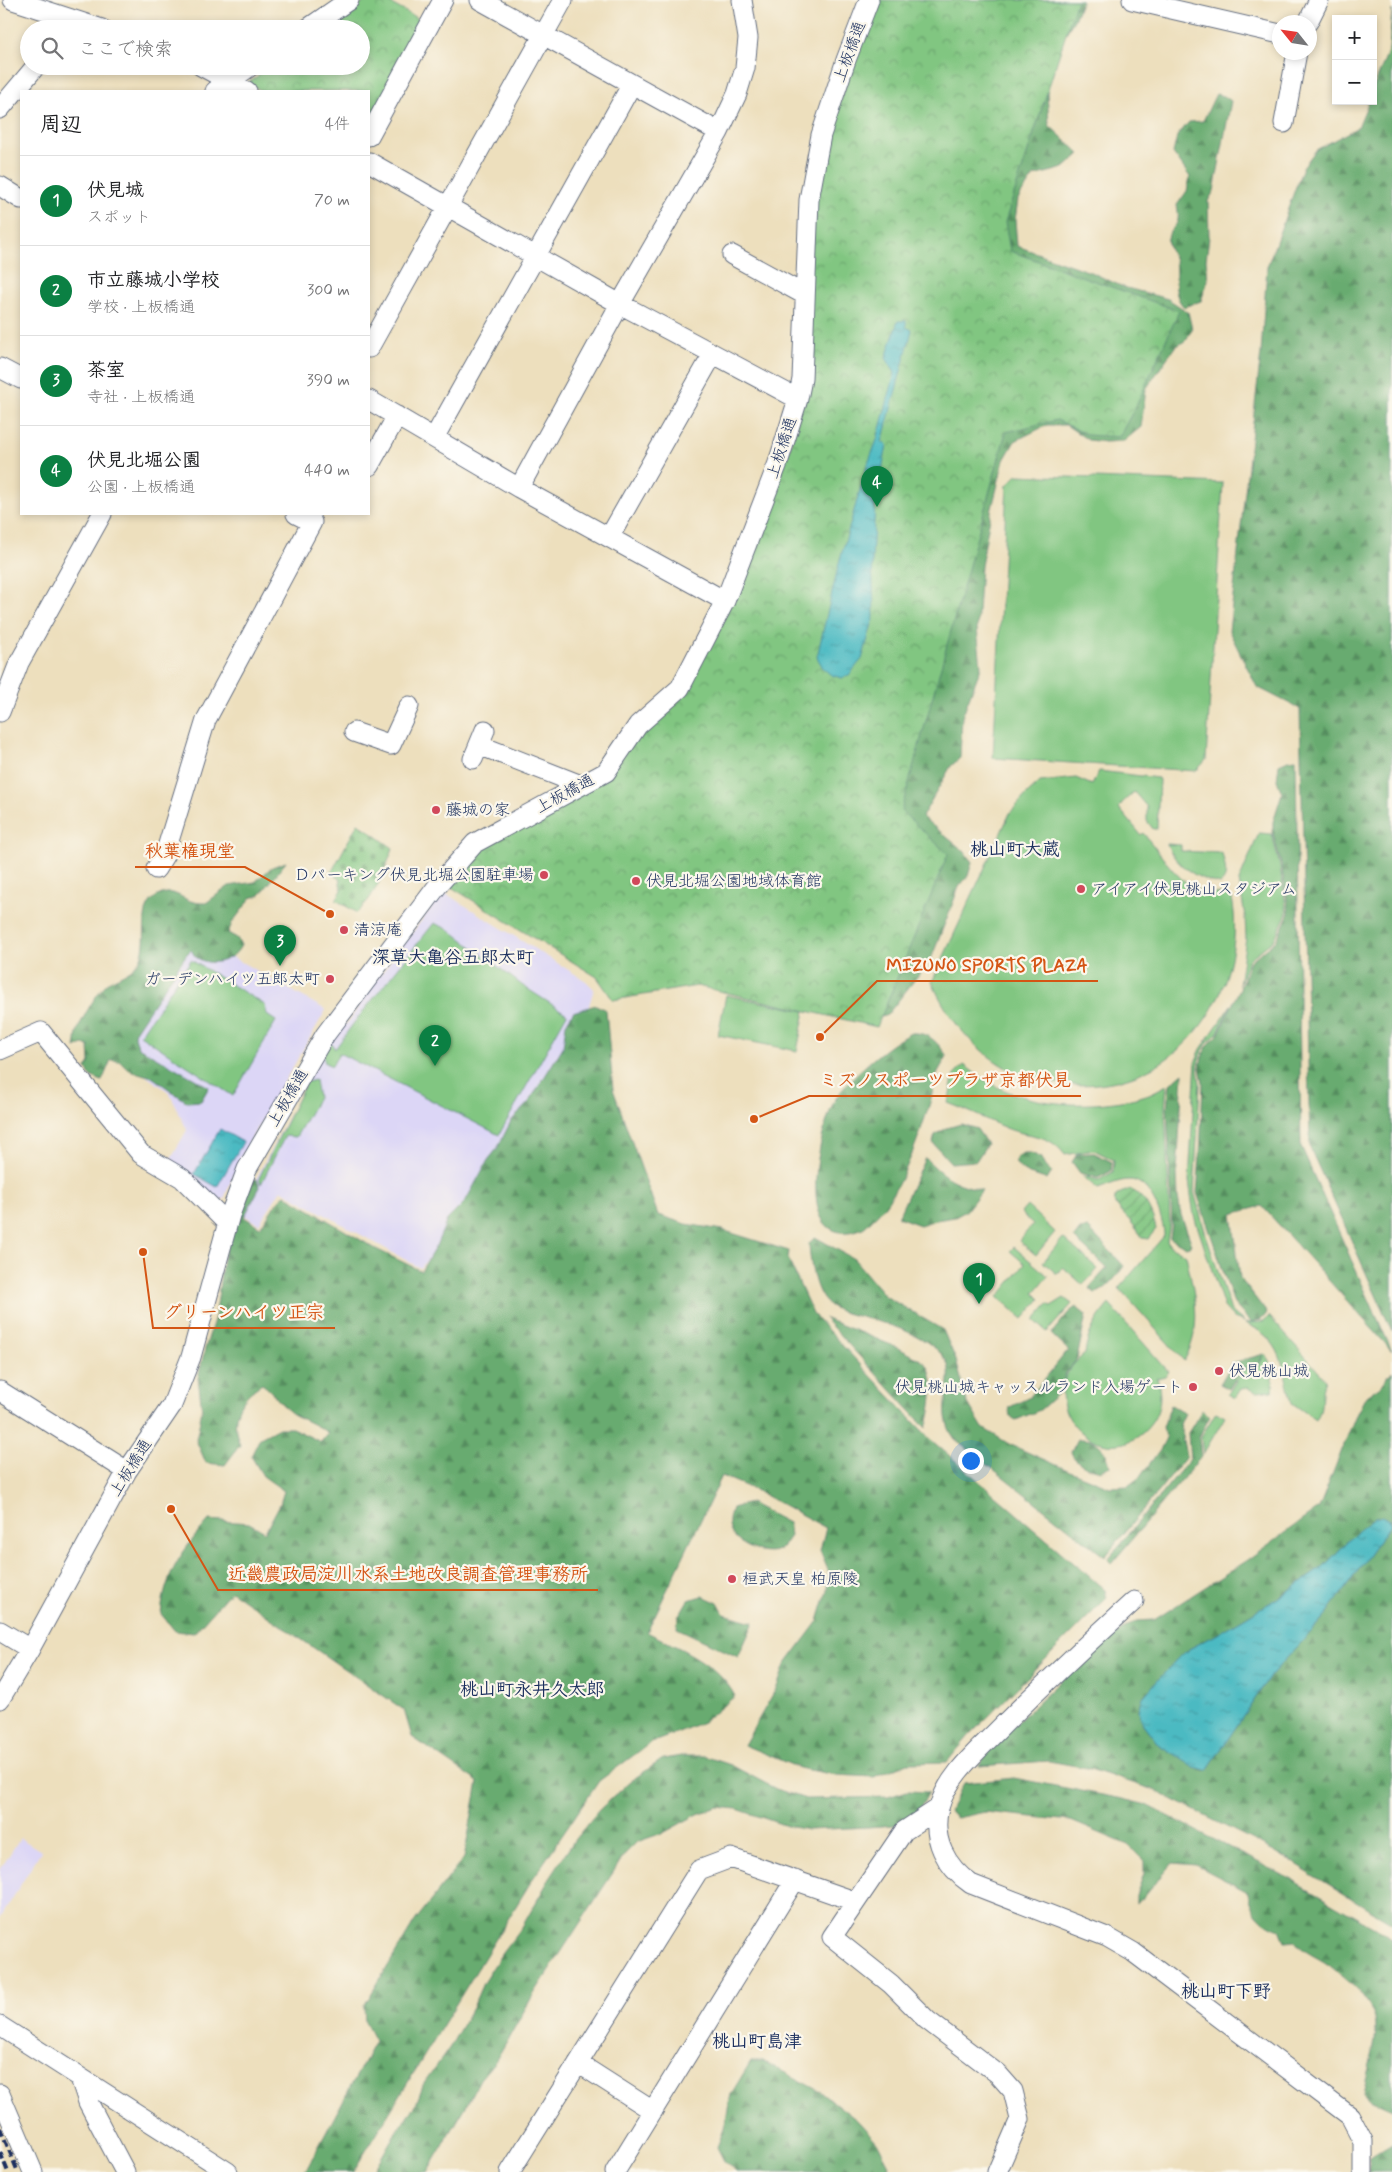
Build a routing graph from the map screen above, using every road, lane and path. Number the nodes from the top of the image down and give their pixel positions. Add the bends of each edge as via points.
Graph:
1 (13, 0) edge
2 (350, 0) edge
3 (443, 0) edge
4 (480, 0) edge
5 (563, 0) edge
6 (742, 0) edge
7 (869, 0) edge
8 (1132, 0) edge
9 (1319, 0) edge
10 (1312, 15) edge
11 (62, 20) edge
12 (320, 20) edge
13 (1272, 32) edge
14 (543, 35) junction
15 (1296, 60) edge
16 (28, 75) edge
17 (211, 75) edge
18 (238, 75) edge
19 (632, 84) junction
20 (222, 86) edge
21 (242, 90) edge
22 (0, 109) edge
23 (1284, 123) dead end
24 (719, 132) junction
25 (370, 134) edge
26 (370, 163) edge
27 (0, 186) edge
28 (20, 197) edge
29 (448, 207) junction
30 (732, 255) dead end
31 (536, 256) junction
32 (804, 295) junction
33 (620, 304) junction
34 (370, 346) edge
35 (713, 354) junction
36 (0, 368) edge
37 (20, 378) edge
38 (798, 399) junction
39 (370, 401) edge
40 (397, 416) junction
41 (434, 438) junction
42 (370, 464) edge
43 (520, 488) junction
44 (101, 515) edge
45 (298, 515) edge
46 (610, 536) junction
47 (725, 601) junction
48 (409, 706) dead end
49 (0, 712) edge
50 (354, 732) dead end
51 (479, 745) dead end
52 (581, 786) junction
53 (156, 869) dead end
54 (0, 1050) edge
55 (227, 1223) junction
56 (0, 1391) edge
57 (127, 1471) junction
58 (1134, 1600) dead end
59 (0, 1631) edge
60 (30, 1649) junction
61 (0, 1699) edge
62 (939, 1808) junction
63 (795, 1880) junction
64 (854, 1901) junction
65 (0, 2026) edge
66 (578, 2063) junction
67 (80, 2078) junction
68 (0, 2094) edge
69 (654, 2111) junction
70 (33, 2172) edge
71 (124, 2172) edge
72 (228, 2172) edge
73 (510, 2172) edge
74 (615, 2172) edge
75 (997, 2172) edge
76 (1363, 2172) edge

1 - 11 street
2 - 12 street
3 - 25 street
4 - 14 street
5 - 14 street
6 - 24 street via 748,38 744,68 737,94
7 - 32 street, 上板橋通 via 821,135 809,200
8 - 13 street
9 - 10 street
14 - 19 street
14 - 29 street
15 - 23 street
16 - 22 street
17 - 20 street
18 - 20 street
19 - 24 street
19 - 31 street
20 - 21 street
24 - 33 street
26 - 29 street
27 - 28 street
29 - 31 street
29 - 34 street
30 - 32 street
31 - 33 street
31 - 41 street
32 - 38 street, 上板橋通 via 802,379
33 - 35 street
33 - 43 street
35 - 38 street
35 - 46 street
36 - 37 street
38 - 47 street, 上板橋通 via 778,463
39 - 40 street
40 - 41 street
40 - 42 street
41 - 43 street
43 - 46 street
44 - 49 street via 19,663
45 - 53 street via 312,522 206,720 165,854
46 - 47 street
47 - 52 street, 上板橋通 via 680,688 638,725 606,772
48 - 50 street via 391,745
51 - 52 street
52 - 55 street, 上板橋通 via 475,843 444,879 325,1035 247,1169
54 - 55 street via 41,1032 141,1154 182,1178
55 - 57 street, 上板橋通 via 191,1357 176,1396
56 - 57 street
57 - 60 street, 上板橋通
58 - 62 street via 980,1749 949,1787
59 - 60 street
60 - 61 street, 上板橋通
62 - 64 street via 904,1831
62 - 76 street via 938,1841 947,1861 962,1877 981,1888 1107,1936 1133,1952 1350,2116 1363,2141
63 - 64 street
63 - 66 street via 731,1858 699,1870
63 - 69 street
64 - 75 street via 832,1936 891,1984 928,2020 998,2074 1013,2091 1020,2119
65 - 67 street
66 - 69 street
66 - 73 street
67 - 71 street via 88,2102
67 - 72 street
68 - 70 street
69 - 74 street

